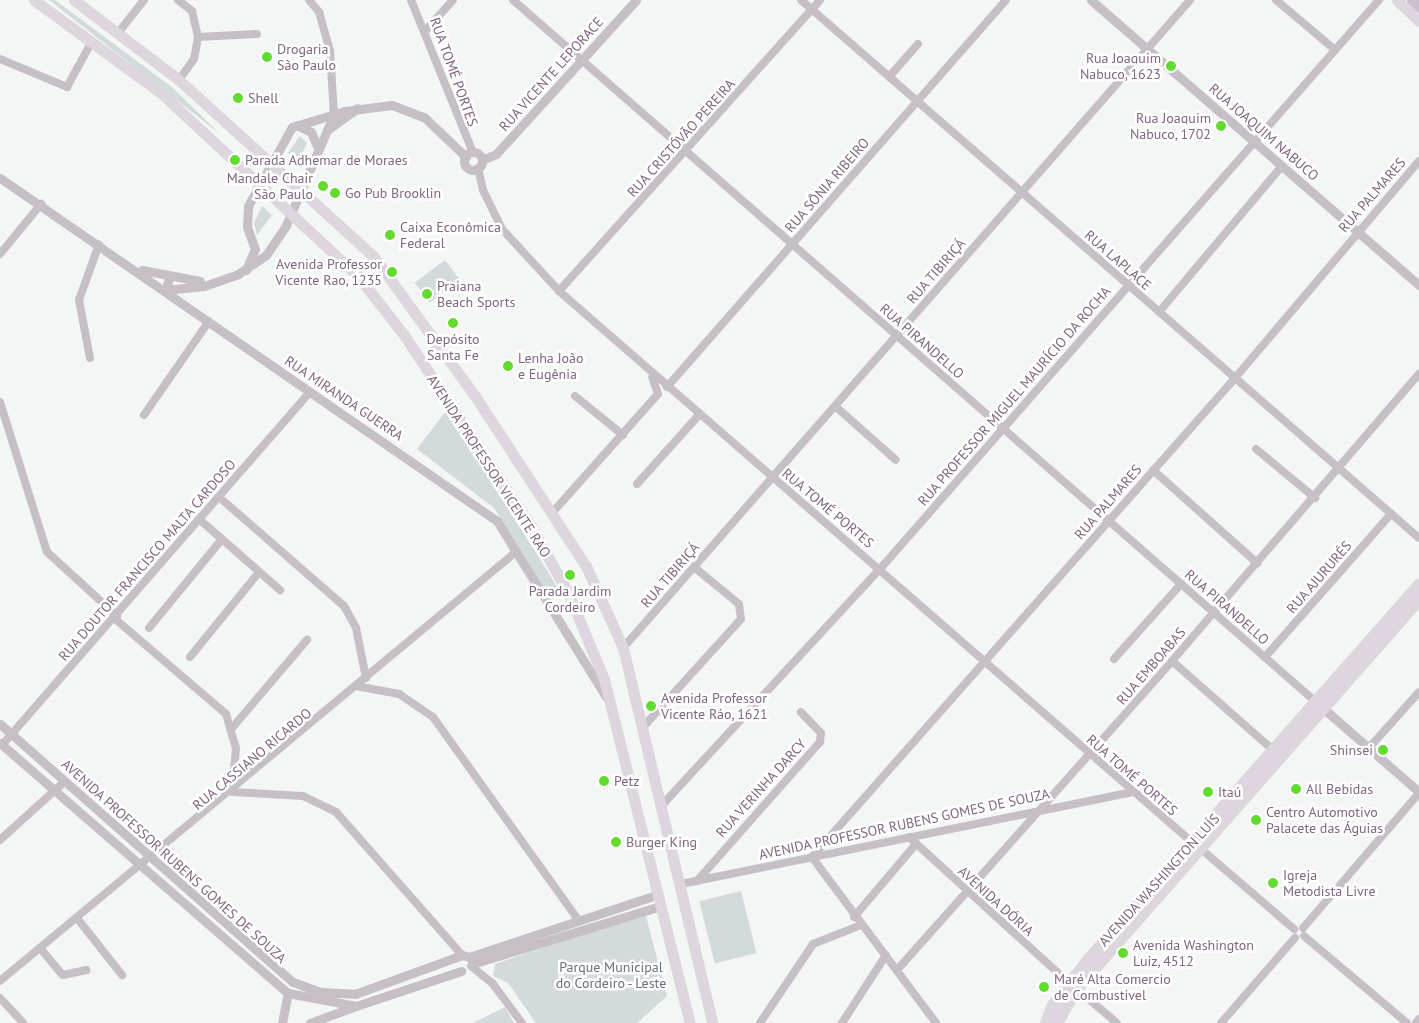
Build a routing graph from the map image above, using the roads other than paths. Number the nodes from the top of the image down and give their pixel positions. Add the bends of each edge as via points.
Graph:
1 (34, 0) edge
2 (74, 0) edge
3 (144, 0) edge
4 (178, 0) edge
5 (309, 0) edge
6 (411, 0) edge
7 (453, 0) edge
8 (513, 0) edge
9 (636, 0) edge
10 (801, 0) edge
11 (820, 0) edge
12 (1006, 0) edge
13 (1091, 0) edge
14 (1190, 0) edge
15 (1276, 0) edge
16 (1379, 0) edge
17 (1397, 0) edge
18 (812, 10) junction
19 (1419, 21) edge
20 (426, 30) junction
21 (118, 33) junction
22 (257, 34) dead end
23 (198, 37) junction
24 (91, 43) junction
25 (918, 44) dead end
26 (1147, 49) junction
27 (1334, 49) junction
28 (0, 59) edge
29 (582, 60) junction
30 (889, 77) junction
31 (180, 80) junction
32 (917, 101) junction
33 (357, 108) junction
34 (334, 114) junction
35 (297, 125) junction
36 (327, 130) junction
37 (464, 134) junction
38 (1252, 140) junction
39 (450, 143) junction
40 (317, 146) junction
41 (688, 150) junction
42 (470, 155) junction
43 (271, 161) junction
44 (1419, 161) edge
45 (480, 165) junction
46 (1282, 166) junction
47 (0, 178) edge
48 (258, 182) junction
49 (301, 187) junction
50 (1022, 192) junction
51 (41, 204) junction
52 (292, 211) junction
53 (1357, 231) junction
54 (254, 240) junction
55 (793, 242) junction
56 (99, 244) junction
57 (274, 245) junction
58 (0, 254) edge
59 (133, 266) junction
60 (246, 270) junction
61 (169, 279) junction
62 (184, 285) junction
63 (1129, 285) junction
64 (1419, 285) edge
65 (165, 290) junction
66 (559, 291) junction
67 (185, 304) junction
68 (1159, 312) junction
69 (209, 322) junction
70 (896, 336) junction
71 (90, 358) dead end
72 (649, 370) junction
73 (1419, 374) edge
74 (1235, 378) junction
75 (667, 387) junction
76 (310, 392) junction
77 (575, 396) dead end
78 (0, 402) edge
79 (835, 406) junction
80 (144, 415) dead end
81 (699, 415) junction
82 (0, 421) edge
83 (7, 428) junction
84 (1002, 428) junction
85 (622, 435) junction
86 (1256, 449) dead end
87 (896, 460) dead end
88 (1338, 468) junction
89 (1153, 470) junction
90 (772, 477) junction
91 (637, 484) dead end
92 (219, 497) junction
93 (1315, 498) junction
94 (552, 513) junction
95 (1391, 514) junction
96 (199, 519) junction
97 (1110, 519) junction
98 (1419, 538) edge
99 (222, 539) junction
100 (517, 551) junction
101 (1258, 563) junction
102 (694, 567) junction
103 (880, 569) junction
104 (259, 572) junction
105 (1181, 584) junction
106 (1419, 585) edge
107 (280, 590) dead end
108 (1419, 600) edge
109 (1214, 612) junction
110 (116, 617) junction
111 (149, 628) dead end
112 (307, 640) dead end
113 (623, 648) junction
114 (190, 657) dead end
115 (1265, 657) junction
116 (1114, 659) dead end
117 (1172, 661) junction
118 (984, 663) junction
119 (366, 678) junction
120 (356, 686) junction
121 (1419, 692) edge
122 (609, 701) junction
123 (1319, 705) junction
124 (801, 712) dead end
125 (0, 724) edge
126 (644, 726) junction
127 (232, 728) junction
128 (11, 734) junction
129 (1, 744) edge
130 (1368, 749) junction
131 (1273, 750) junction
132 (1089, 754) junction
133 (64, 782) junction
134 (54, 790) junction
135 (232, 792) junction
136 (1132, 792) junction
137 (1419, 792) edge
138 (663, 804) junction
139 (1040, 811) junction
140 (908, 837) junction
141 (0, 840) edge
142 (914, 845) junction
143 (1197, 846) junction
144 (812, 857) junction
145 (149, 859) junction
146 (139, 866) junction
147 (697, 881) junction
148 (681, 884) junction
149 (966, 892) junction
150 (658, 901) junction
151 (854, 917) junction
152 (77, 918) junction
153 (579, 921) junction
154 (861, 925) junction
155 (1294, 929) junction
156 (1304, 932) junction
157 (1295, 938) junction
158 (40, 948) junction
159 (886, 955) junction
160 (466, 960) junction
161 (266, 963) junction
162 (86, 970) dead end
163 (258, 970) junction
164 (897, 970) junction
165 (279, 973) junction
166 (122, 975) dead end
167 (0, 981) edge
168 (272, 982) junction
169 (1073, 986) junction
170 (288, 993) junction
171 (0, 998) edge
172 (356, 1006) junction
173 (928, 1015) junction
174 (1419, 1019) edge
175 (22, 1023) edge
176 (282, 1023) edge
177 (310, 1023) edge
178 (522, 1023) edge
179 (690, 1023) edge
180 (712, 1023) edge
181 (760, 1023) edge
182 (842, 1023) edge
183 (923, 1023) edge
184 (936, 1023) edge
185 (1046, 1023) edge
186 (1057, 1023) edge
187 (1117, 1023) edge
188 (1221, 1023) edge
189 (1407, 1023) edge
190 (1416, 1023) edge

1 - 24 main road, AVENIDA PROFESSOR VICENTE RAO
2 - 21 main road, AVENIDA PROFESSOR VICENTE RAO
3 - 21 street
4 - 23 street via 192,12
5 - 34 street via 319,12 330,51
6 - 20 street, RUA TOMÉ PORTES
7 - 20 street
8 - 29 street, RUA PIRANDELLO
9 - 29 street, RUA VICENTE LEPORACE
10 - 18 street, RUA LAPLACE
11 - 18 street, RUA CRISTÓVÃO PEREIRA
12 - 32 street, RUA SÔNIA RIBEIRO
13 - 26 street, RUA JOAQUIM NABUCO
14 - 26 street, RUA TIBIRIÇÁ
15 - 27 street
16 - 27 street, RUA PROFESSOR MIGUEL MAURÍCIO DA ROCHA
17 - 19 main road
18 - 30 street, RUA LAPLACE
18 - 41 street, RUA CRISTÓVÃO PEREIRA
20 - 37 street, RUA TOMÉ PORTES
21 - 31 main road, AVENIDA PROFESSOR VICENTE RAO
22 - 23 street
23 - 31 street via 194,59
24 - 28 street via 67,87
24 - 48 main road, AVENIDA PROFESSOR VICENTE RAO via 161,93
25 - 30 street
26 - 38 street, RUA JOAQUIM NABUCO
26 - 50 street, RUA TIBIRIÇÁ
27 - 38 street, RUA PROFESSOR MIGUEL MAURÍCIO DA ROCHA
29 - 41 street, RUA PIRANDELLO
29 - 45 street, RUA VICENTE LEPORACE via 496,154
30 - 32 street, RUA LAPLACE
31 - 43 main road, AVENIDA PROFESSOR VICENTE RAO
32 - 50 street, RUA LAPLACE
32 - 55 street, RUA SÔNIA RIBEIRO
33 - 34 street
33 - 36 street
33 - 39 street via 401,107 424,117
34 - 35 street
34 - 36 street
35 - 40 street via 311,132
35 - 43 street via 284,135
36 - 40 street
37 - 39 street via 461,142
37 - 42 street, RUA TOMÉ PORTES
38 - 46 street, RUA JOAQUIM NABUCO
38 - 63 street, RUA PROFESSOR MIGUEL MAURÍCIO DA ROCHA
39 - 42 street
40 - 49 street
41 - 55 street, RUA PIRANDELLO
41 - 66 street, RUA CRISTÓVÃO PEREIRA
42 - 45 street
42 - 45 street via 467,168
43 - 48 street
43 - 49 main road, AVENIDA PROFESSOR VICENTE RAO
44 - 53 street, RUA PALMARES
45 - 66 street, RUA TOMÉ PORTES via 483,190 502,229
46 - 53 street, RUA JOAQUIM NABUCO
46 - 68 street
47 - 51 street, RUA MIRANDA GUERRA
48 - 52 main road, AVENIDA PROFESSOR VICENTE RAO
48 - 54 street via 246,218
49 - 52 street
49 - 94 main road, AVENIDA PROFESSOR VICENTE RAO via 401,290
50 - 63 street, RUA LAPLACE
50 - 70 street, RUA TIBIRIÇÁ
51 - 56 street, RUA MIRANDA GUERRA
51 - 58 street
52 - 57 street
52 - 122 main road, AVENIDA PROFESSOR VICENTE RAO via 358,276 404,335 531,526 569,595 595,655
53 - 64 street, RUA JOAQUIM NABUCO
53 - 74 street, RUA PALMARES
54 - 57 street
54 - 60 street via 254,256
55 - 70 street, RUA PIRANDELLO
55 - 75 street, RUA SÔNIA RIBEIRO
56 - 59 street, RUA MIRANDA GUERRA
56 - 71 street via 79,300
57 - 60 street
59 - 61 street
59 - 65 street, RUA MIRANDA GUERRA
60 - 62 street via 215,282
61 - 62 street
61 - 65 street
62 - 65 street
62 - 67 street
63 - 68 street, RUA LAPLACE
63 - 84 street, RUA PROFESSOR MIGUEL MAURÍCIO DA ROCHA
65 - 67 street, RUA MIRANDA GUERRA
66 - 72 street, RUA TOMÉ PORTES
67 - 69 street, RUA MIRANDA GUERRA
68 - 74 street, RUA LAPLACE
69 - 76 street, RUA MIRANDA GUERRA
69 - 80 street
70 - 79 street, RUA TIBIRIÇÁ
70 - 84 street, RUA PIRANDELLO
72 - 75 street, RUA TOMÉ PORTES
72 - 85 street via 658,394
73 - 88 street, RUA EMBOABAS
74 - 88 street, RUA LAPLACE
74 - 89 street, RUA PALMARES
75 - 81 street, RUA TOMÉ PORTES
76 - 92 street, RUA DOUTOR FRANCISCO MALTA CARDOSO
76 - 100 street, RUA MIRANDA GUERRA via 482,510 508,534
77 - 85 street
78 - 83 street
79 - 87 street
79 - 90 street, RUA TIBIRIÇÁ
81 - 90 street, RUA TOMÉ PORTES
81 - 91 street
82 - 83 street
83 - 110 street via 46,552
84 - 97 street, RUA PIRANDELLO
84 - 103 street, RUA PROFESSOR MIGUEL MAURÍCIO DA ROCHA
85 - 94 street
86 - 93 street
88 - 93 street, RUA EMBOABAS
88 - 95 street, RUA LAPLACE
89 - 97 street, RUA PALMARES
89 - 101 street
90 - 102 street, RUA TIBIRIÇÁ
90 - 103 street, RUA TOMÉ PORTES
92 - 96 street, RUA DOUTOR FRANCISCO MALTA CARDOSO
92 - 119 street via 344,606 356,628
93 - 101 street, RUA EMBOABAS
94 - 113 main road, AVENIDA PROFESSOR VICENTE RAO via 586,566
95 - 98 street, RUA LAPLACE
95 - 115 street, RUA AJURURÉS
96 - 99 street
96 - 110 street, RUA DOUTOR FRANCISCO MALTA CARDOSO
97 - 105 street, RUA PIRANDELLO
97 - 118 street, RUA PALMARES
99 - 104 street
99 - 111 street
100 - 119 street, RUA CASSIANO RICARDO
100 - 122 street, RUA MIRANDA GUERRA
101 - 109 street, RUA EMBOABAS
102 - 113 street, RUA TIBIRIÇÁ
102 - 126 street via 739,604 741,619
103 - 118 street, RUA TOMÉ PORTES
103 - 138 street, RUA PROFESSOR MIGUEL MAURÍCIO DA ROCHA
104 - 107 street
104 - 114 street
105 - 109 street, RUA PIRANDELLO
105 - 116 street
106 - 123 highway, AVENIDA WASHINGTON LUÍS
108 - 123 highway, AVENIDA WASHINGTON LUÍS
109 - 115 street, RUA PIRANDELLO
109 - 117 street, RUA EMBOABAS
110 - 127 street via 212,700
110 - 128 street, RUA DOUTOR FRANCISCO MALTA CARDOSO
112 - 127 street
113 - 126 main road, AVENIDA PROFESSOR VICENTE RAO
115 - 123 street, RUA PIRANDELLO
117 - 131 street
117 - 132 street, RUA EMBOABAS
118 - 132 street, RUA TOMÉ PORTES
118 - 144 street, RUA PALMARES
119 - 120 street, RUA CASSIANO RICARDO
120 - 135 street, RUA CASSIANO RICARDO
120 - 153 street via 399,694 433,717
121 - 130 street
122 - 150 main road, AVENIDA PROFESSOR VICENTE RAO
123 - 130 street
123 - 131 highway, AVENIDA WASHINGTON LUÍS
123 - 143 highway, AVENIDA WASHINGTON LUÍS
124 - 147 street, RUA VERINHA DARCY via 821,733 820,742
125 - 128 street, AVENIDA PROFESSOR RUBENS GOMES DE SOUZA
126 - 138 main road, AVENIDA PROFESSOR VICENTE RAO
127 - 135 street
128 - 129 street, RUA DOUTOR FRANCISCO MALTA CARDOSO
128 - 133 street, AVENIDA PROFESSOR RUBENS GOMES DE SOUZA
129 - 134 street, AVENIDA PROFESSOR RUBENS GOMES DE SOUZA
130 - 137 street
131 - 143 highway, AVENIDA WASHINGTON LUÍS
132 - 136 street, RUA TOMÉ PORTES
132 - 139 street, RUA EMBOABAS
133 - 134 street
133 - 145 street, AVENIDA PROFESSOR RUBENS GOMES DE SOUZA
134 - 141 street
134 - 146 street, AVENIDA PROFESSOR RUBENS GOMES DE SOUZA
135 - 145 street, RUA CASSIANO RICARDO
135 - 160 street via 303,796 336,812
136 - 139 street, AVENIDA PROFESSOR RUBENS GOMES DE SOUZA
136 - 143 street, RUA TOMÉ PORTES
137 - 156 street
138 - 148 main road, AVENIDA PROFESSOR VICENTE RAO
139 - 140 street, AVENIDA PROFESSOR RUBENS GOMES DE SOUZA
139 - 149 street, RUA EMBOABAS
140 - 142 street, AVENIDA DÓRIA
140 - 144 street, AVENIDA PROFESSOR RUBENS GOMES DE SOUZA
142 - 149 street, AVENIDA DÓRIA
142 - 151 street
143 - 155 street, RUA TOMÉ PORTES
143 - 169 highway, AVENIDA WASHINGTON LUÍS
144 - 147 street, AVENIDA PROFESSOR RUBENS GOMES DE SOUZA
144 - 151 street
145 - 146 street, RUA CASSIANO RICARDO
145 - 161 street, AVENIDA PROFESSOR RUBENS GOMES DE SOUZA
146 - 152 street, RUA CASSIANO RICARDO
146 - 163 street, AVENIDA PROFESSOR RUBENS GOMES DE SOUZA
147 - 148 street, AVENIDA PROFESSOR RUBENS GOMES DE SOUZA
148 - 180 main road, AVENIDA PROFESSOR VICENTE RAO
149 - 164 street, RUA EMBOABAS
149 - 169 street, AVENIDA DÓRIA
150 - 153 street, AVENIDA PROFESSOR RUBENS GOMES DE SOUZA
150 - 160 street, AVENIDA PROFESSOR RUBENS GOMES DE SOUZA
150 - 179 main road, AVENIDA PROFESSOR VICENTE RAO
151 - 154 street
152 - 158 street, RUA CASSIANO RICARDO
152 - 166 street
153 - 160 street, AVENIDA PROFESSOR RUBENS GOMES DE SOUZA
154 - 159 street
154 - 181 street via 813,944
155 - 156 street
155 - 157 street
156 - 157 street
156 - 189 street
157 - 188 street
158 - 162 street via 63,975
158 - 167 street, RUA CASSIANO RICARDO
159 - 164 street
159 - 182 street
160 - 165 street, AVENIDA PROFESSOR RUBENS GOMES DE SOUZA via 355,994 321,992
160 - 172 street, AVENIDA PROFESSOR RUBENS GOMES DE SOUZA via 461,971
160 - 178 street via 493,984
161 - 163 street
161 - 165 street, AVENIDA PROFESSOR RUBENS GOMES DE SOUZA
163 - 168 street, AVENIDA PROFESSOR RUBENS GOMES DE SOUZA
164 - 173 street
165 - 168 street
168 - 170 street, AVENIDA PROFESSOR RUBENS GOMES DE SOUZA
169 - 185 highway, AVENIDA WASHINGTON LUÍS
169 - 186 highway, AVENIDA WASHINGTON LUÍS
169 - 187 street, AVENIDA DÓRIA
170 - 172 street, AVENIDA PROFESSOR RUBENS GOMES DE SOUZA
170 - 176 street
171 - 175 street
172 - 177 street
173 - 183 street
173 - 184 street
174 - 190 street

